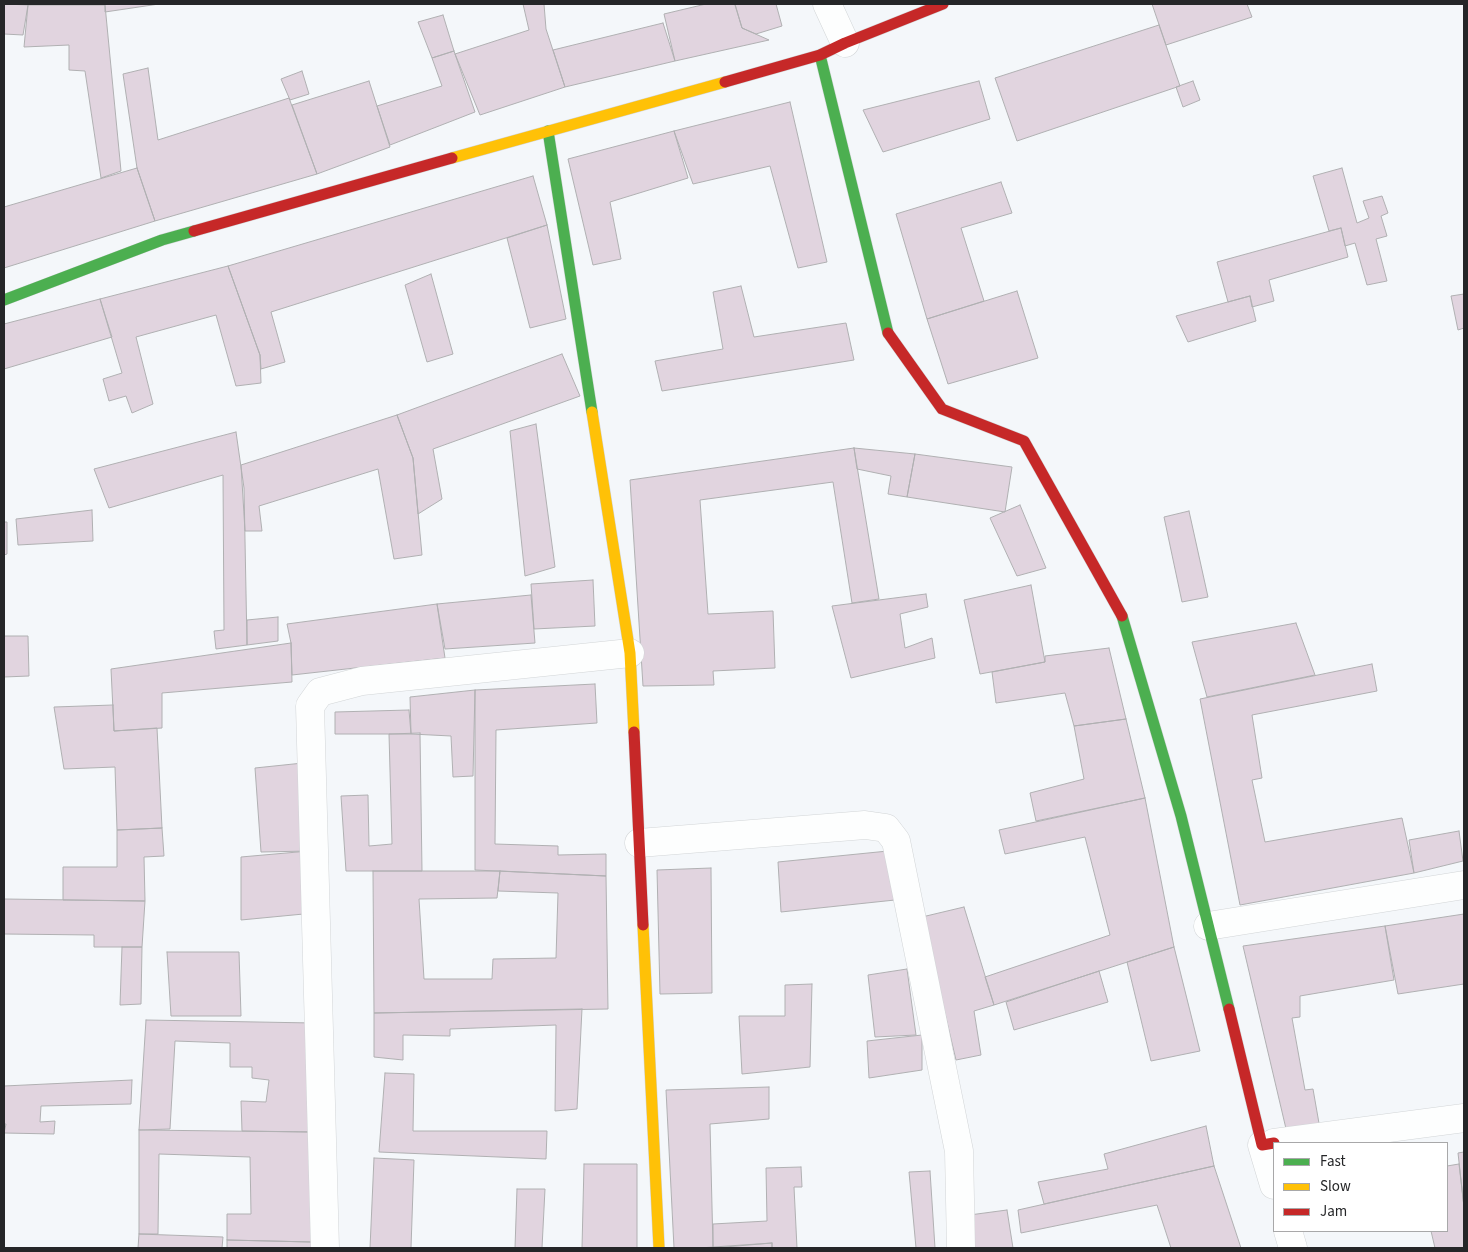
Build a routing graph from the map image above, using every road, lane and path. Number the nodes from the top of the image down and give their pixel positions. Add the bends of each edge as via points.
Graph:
1 (828, 4) edge
2 (943, 4) edge
3 (845, 43) junction
4 (820, 55) junction
5 (548, 131) junction
6 (4, 300) edge
7 (630, 653) junction
8 (639, 844) junction
9 (1464, 885) edge
10 (1208, 926) junction
11 (1464, 1118) edge
12 (1285, 1142) edge
13 (1270, 1144) edge
14 (1273, 1175) edge
15 (1288, 1232) edge
16 (325, 1248) edge
17 (659, 1248) edge
18 (961, 1248) edge
19 (1293, 1248) edge

1 - 3 street
2 - 3 street
3 - 4 street
4 - 5 street
4 - 10 street via 888,332 942,409 1024,442 1121,611 1181,816
5 - 6 street via 162,240
5 - 7 street
7 - 8 street
7 - 16 street via 362,680 320,692 310,706
8 - 17 street
8 - 18 street via 864,824 886,828 896,841 958,1152
9 - 10 street
10 - 13 street
11 - 12 street
13 - 14 street
15 - 19 street

